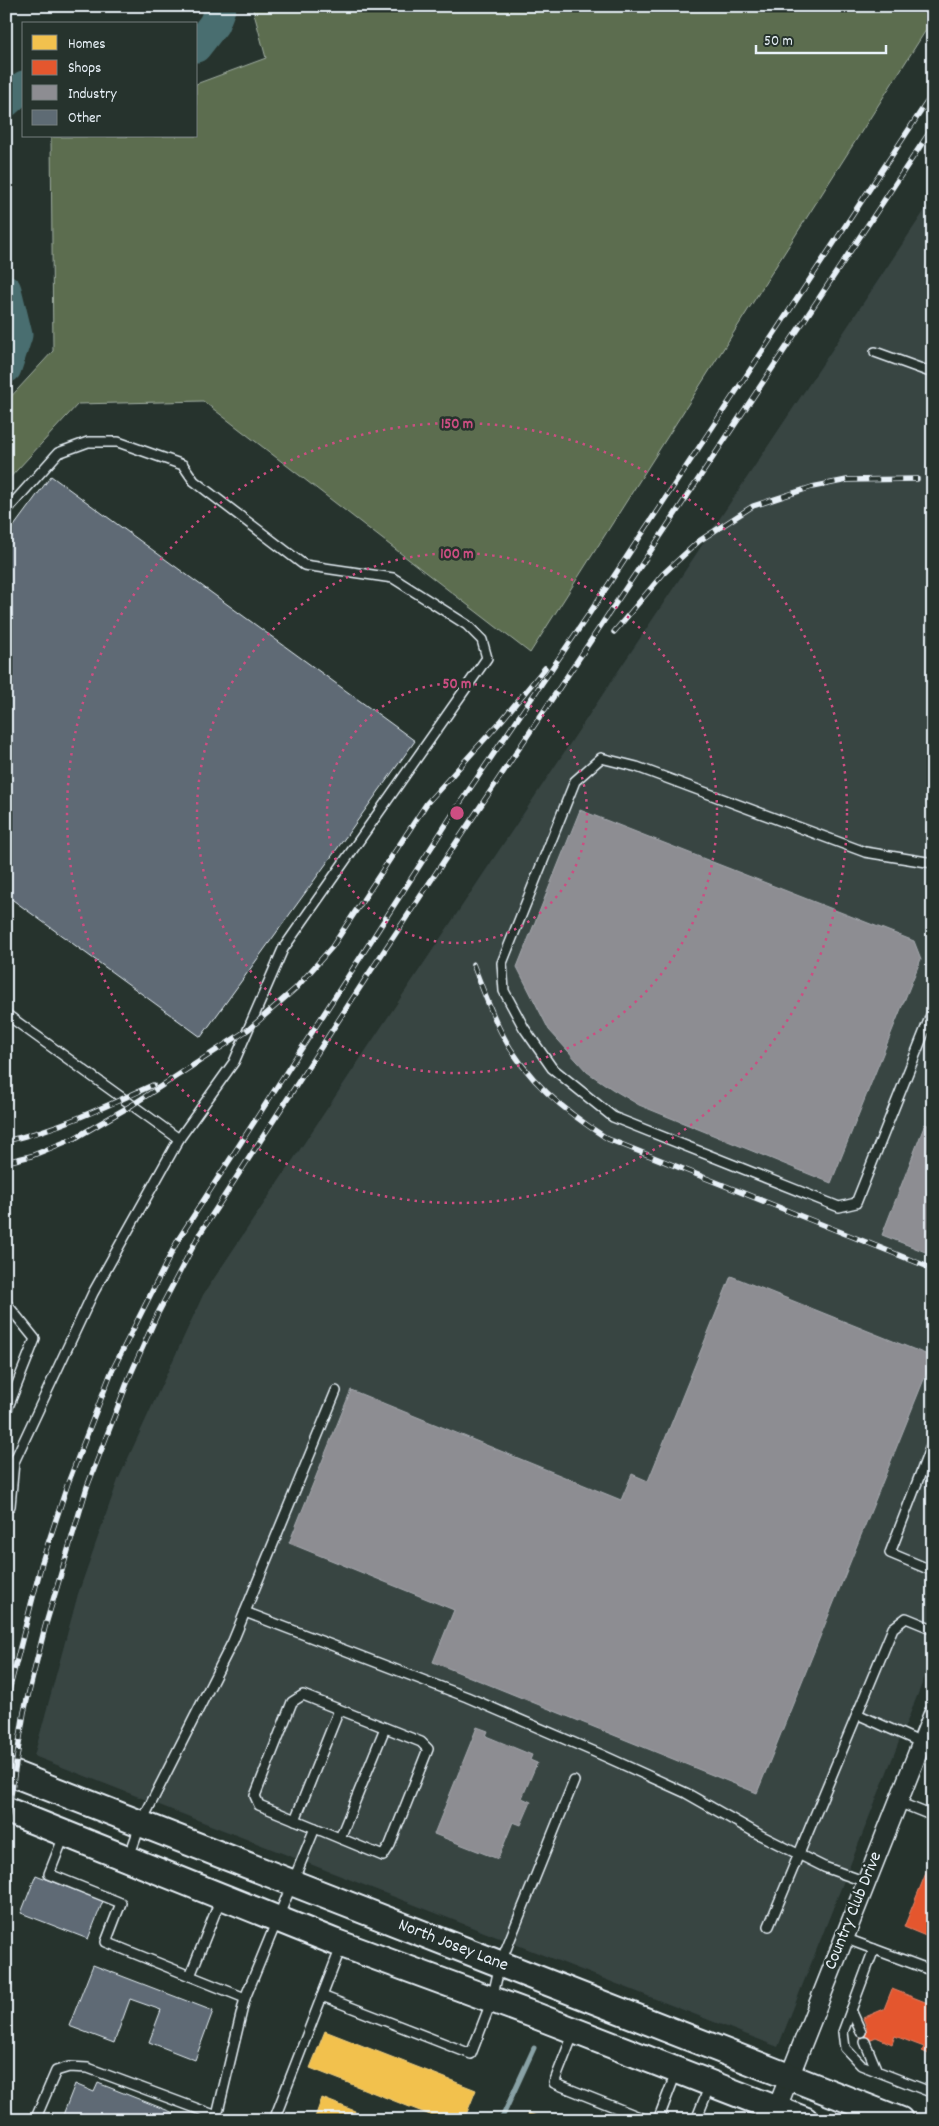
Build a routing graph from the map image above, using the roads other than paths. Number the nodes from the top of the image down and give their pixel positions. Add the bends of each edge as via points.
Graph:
1 (875, 352) dead end
2 (933, 373) edge
3 (6, 511) edge
4 (933, 863) edge
5 (933, 1010) edge
6 (6, 1014) edge
7 (178, 1139) junction
8 (6, 1303) edge
9 (336, 1391) dead end
10 (6, 1412) edge
11 (933, 1441) edge
12 (14, 1462) junction
13 (6, 1474) edge
14 (6, 1509) edge
15 (933, 1571) edge
16 (245, 1612) junction
17 (933, 1629) edge
18 (339, 1710) junction
19 (857, 1714) junction
20 (933, 1714) edge
21 (386, 1728) junction
22 (922, 1743) junction
23 (6, 1771) edge
24 (574, 1781) dead end
25 (898, 1802) junction
26 (6, 1810) edge
27 (933, 1816) edge
28 (295, 1820) junction
29 (141, 1823) junction
30 (314, 1828) junction
31 (65, 1833) junction
32 (340, 1838) junction
33 (799, 1855) junction
34 (129, 1857) junction
35 (292, 1882) junction
36 (866, 1882) junction
37 (222, 1896) junction
38 (277, 1918) junction
39 (769, 1926) dead end
40 (844, 1938) junction
41 (342, 1945) junction
42 (874, 1949) junction
43 (500, 1964) junction
44 (933, 1970) edge
45 (190, 1976) junction
46 (322, 1996) junction
47 (245, 1998) junction
48 (492, 2000) junction
49 (851, 2010) junction
50 (575, 2031) junction
51 (861, 2032) dead end
52 (865, 2042) dead end
53 (678, 2070) junction
54 (877, 2071) junction
55 (788, 2076) junction
56 (711, 2083) junction
57 (933, 2093) edge
58 (777, 2108) junction
59 (217, 2118) edge
60 (35, 2120) edge
61 (274, 2120) edge
62 (647, 2120) edge
63 (658, 2120) edge
64 (696, 2120) edge
65 (805, 2120) edge
66 (900, 2120) edge

1 - 2 lane
3 - 7 lane via 58,453 88,442 118,442 183,466 194,481 304,565 393,578 467,624 482,640 487,658 283,949 234,1062
4 - 5 lane via 865,852 638,767 601,758 576,781 502,963 504,991 524,1028 552,1068 613,1117 838,1207 856,1203
6 - 7 lane
7 - 12 lane via 93,1293
8 - 10 lane via 35,1339
9 - 16 lane
11 - 15 lane via 890,1553
12 - 13 lane
12 - 14 lane via 10,1506
16 - 29 lane
16 - 33 lane via 467,1697 602,1755 686,1793
17 - 19 lane via 906,1618 893,1628
18 - 21 lane
18 - 28 lane
18 - 28 lane via 303,1695 292,1702 256,1796 259,1805
19 - 22 lane
19 - 33 lane
20 - 22 street, Country Club Drive
21 - 32 lane
21 - 32 lane via 422,1742 428,1749 390,1845 383,1856
22 - 25 street, Country Club Drive
23 - 29 main road, North Josey Lane
24 - 43 lane
25 - 27 lane
25 - 36 street, Country Club Drive
26 - 31 main road
28 - 30 lane
29 - 34 lane
29 - 35 main road, North Josey Lane
30 - 32 lane
30 - 35 lane
31 - 34 main road
31 - 45 lane via 49,1874 121,1903 106,1942
33 - 36 lane
33 - 39 lane
34 - 37 main road
35 - 38 lane
35 - 43 main road, North Josey Lane
36 - 40 street, Country Club Drive
37 - 38 main road
37 - 45 lane
38 - 41 main road
38 - 47 lane
40 - 42 lane
40 - 55 street, Country Club Drive
41 - 46 lane
41 - 48 main road
42 - 44 lane
42 - 49 lane
43 - 48 lane
43 - 55 main road, North Josey Lane
45 - 47 lane
46 - 48 lane via 471,2054
46 - 61 lane
47 - 59 lane
48 - 50 main road
49 - 51 lane
49 - 54 lane via 843,2032 845,2048 861,2065
50 - 53 main road
50 - 62 lane via 554,2082
52 - 54 lane
53 - 56 main road
53 - 63 lane
54 - 57 lane
55 - 58 street, Country Club Drive
55 - 66 main road, North Josey Lane
56 - 58 main road
56 - 64 lane
58 - 65 main road
59 - 60 lane via 88,2068 70,2066 56,2070

